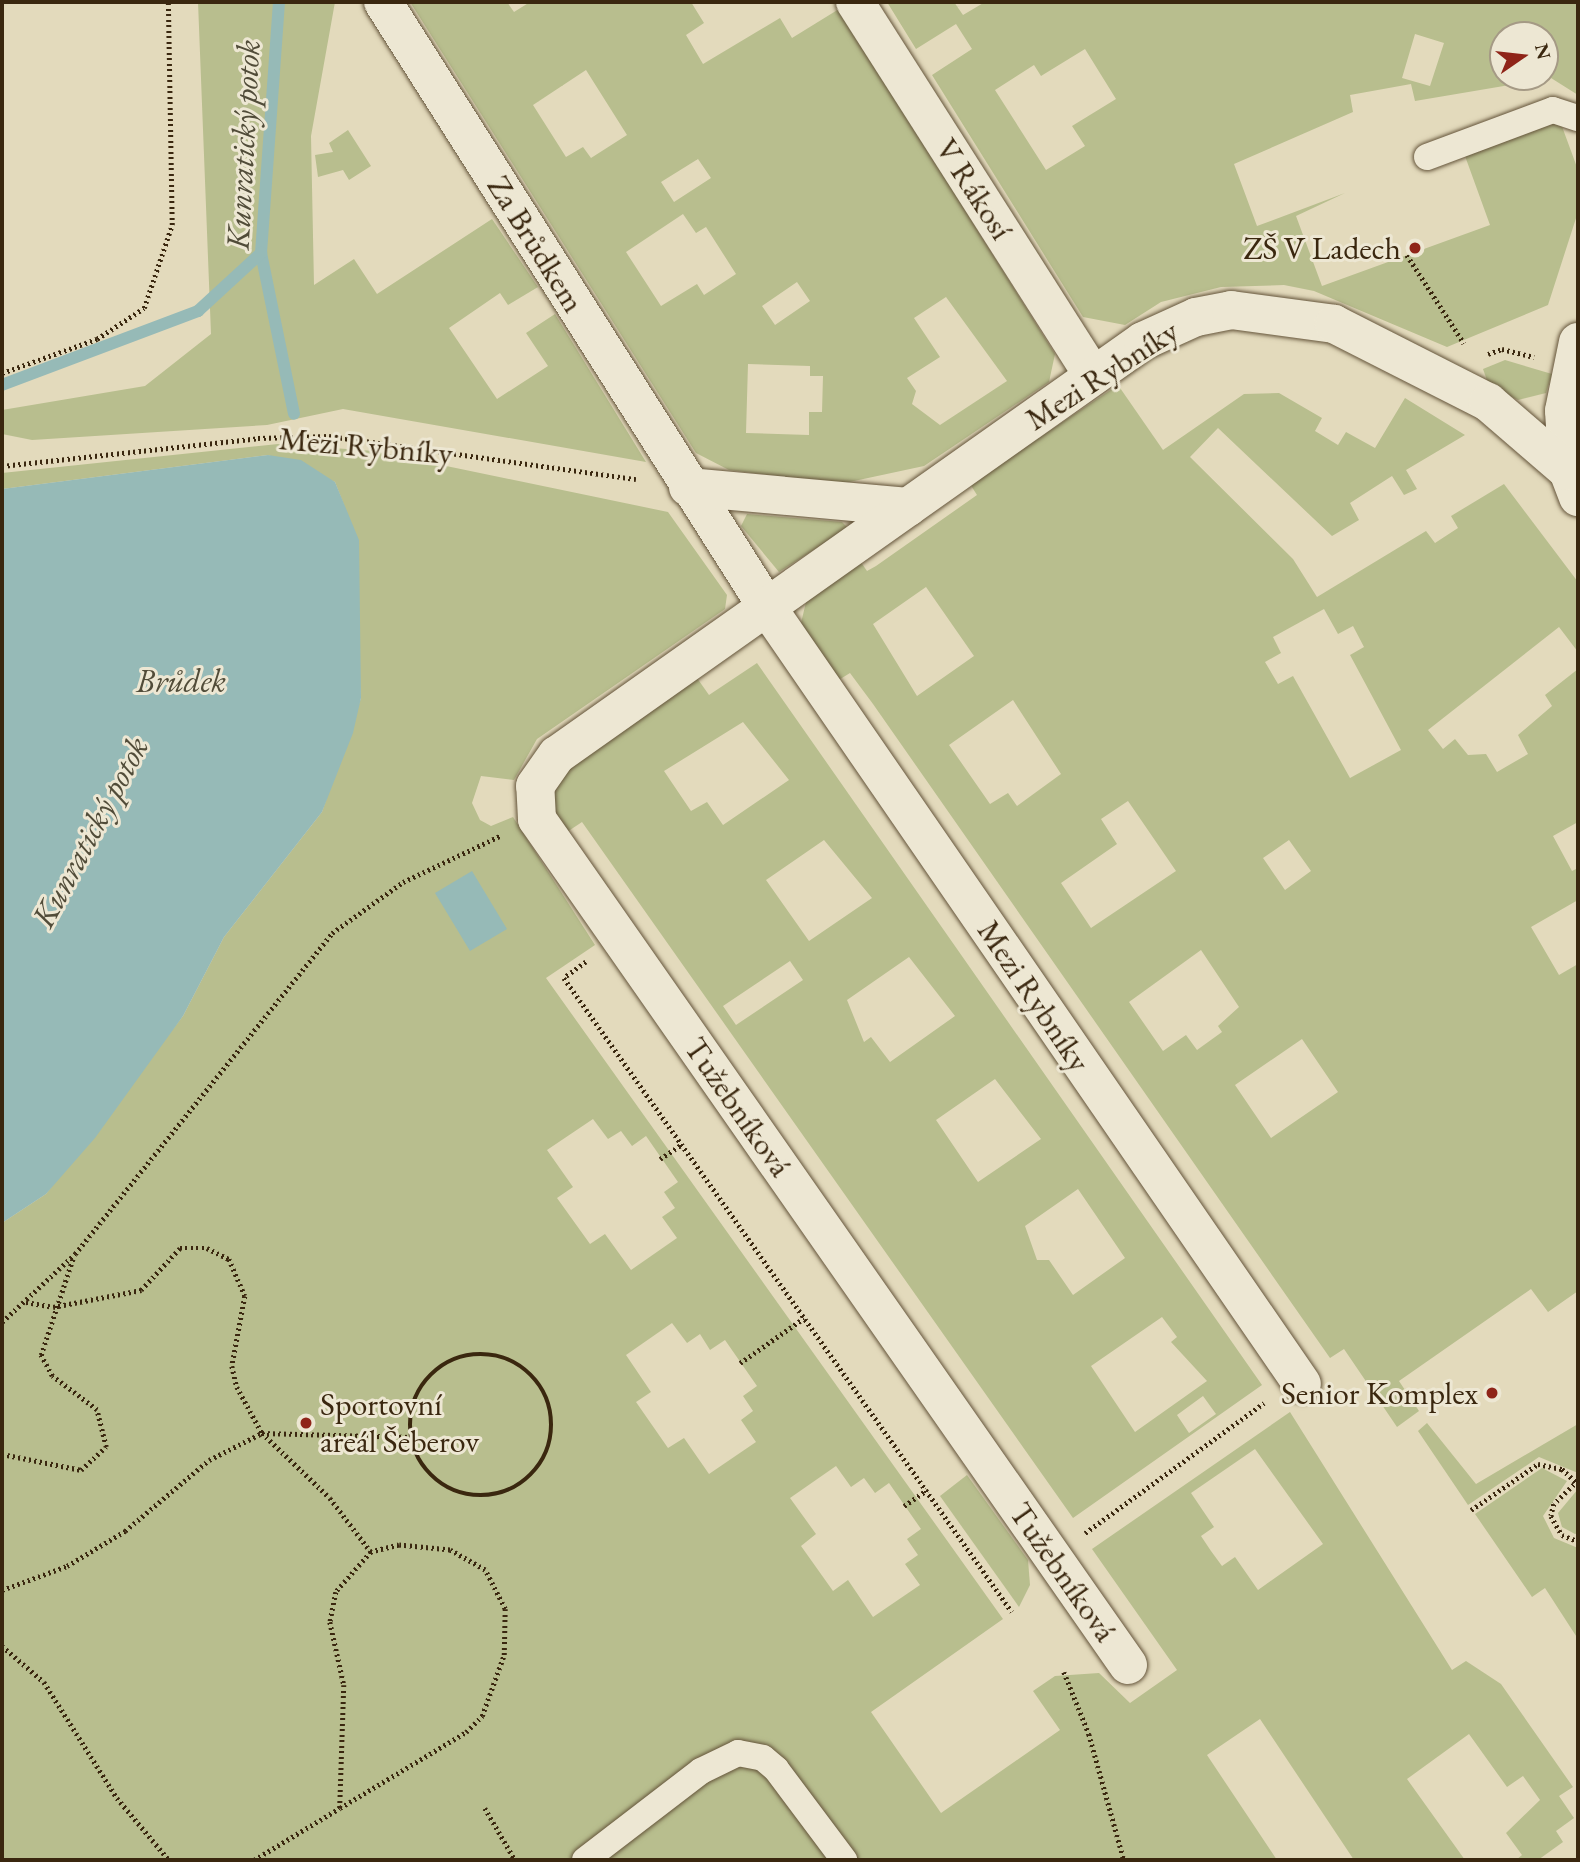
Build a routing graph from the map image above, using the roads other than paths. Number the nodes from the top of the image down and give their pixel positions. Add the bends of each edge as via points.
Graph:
1 (383, 2) edge
2 (855, 2) edge
3 (1578, 118) edge
4 (1427, 157) dead end
5 (1578, 342) edge
6 (1093, 376) junction
7 (1573, 484) edge
8 (688, 487) junction
9 (908, 507) junction
10 (767, 607) junction
11 (1298, 1380) road end
12 (1128, 1665) dead end
13 (585, 1860) edge
14 (844, 1860) edge

1 - 8 street, Za Brůdkem
2 - 6 street, V Rákosí
3 - 4 lane via 1553,110
5 - 7 street via 1564,411
6 - 7 street, Mezi Rybníky via 1143,341 1212,312 1315,319 1388,348 1488,402
6 - 9 street, Mezi Rybníky
8 - 9 street
8 - 10 street, Mezi Rybníky
9 - 10 street, Mezi Rybníky
10 - 11 street, Mezi Rybníky
10 - 12 street, Tužebníková via 557,755 535,786 537,819
13 - 14 lane via 701,1770 722,1758 751,1753 797,1792

